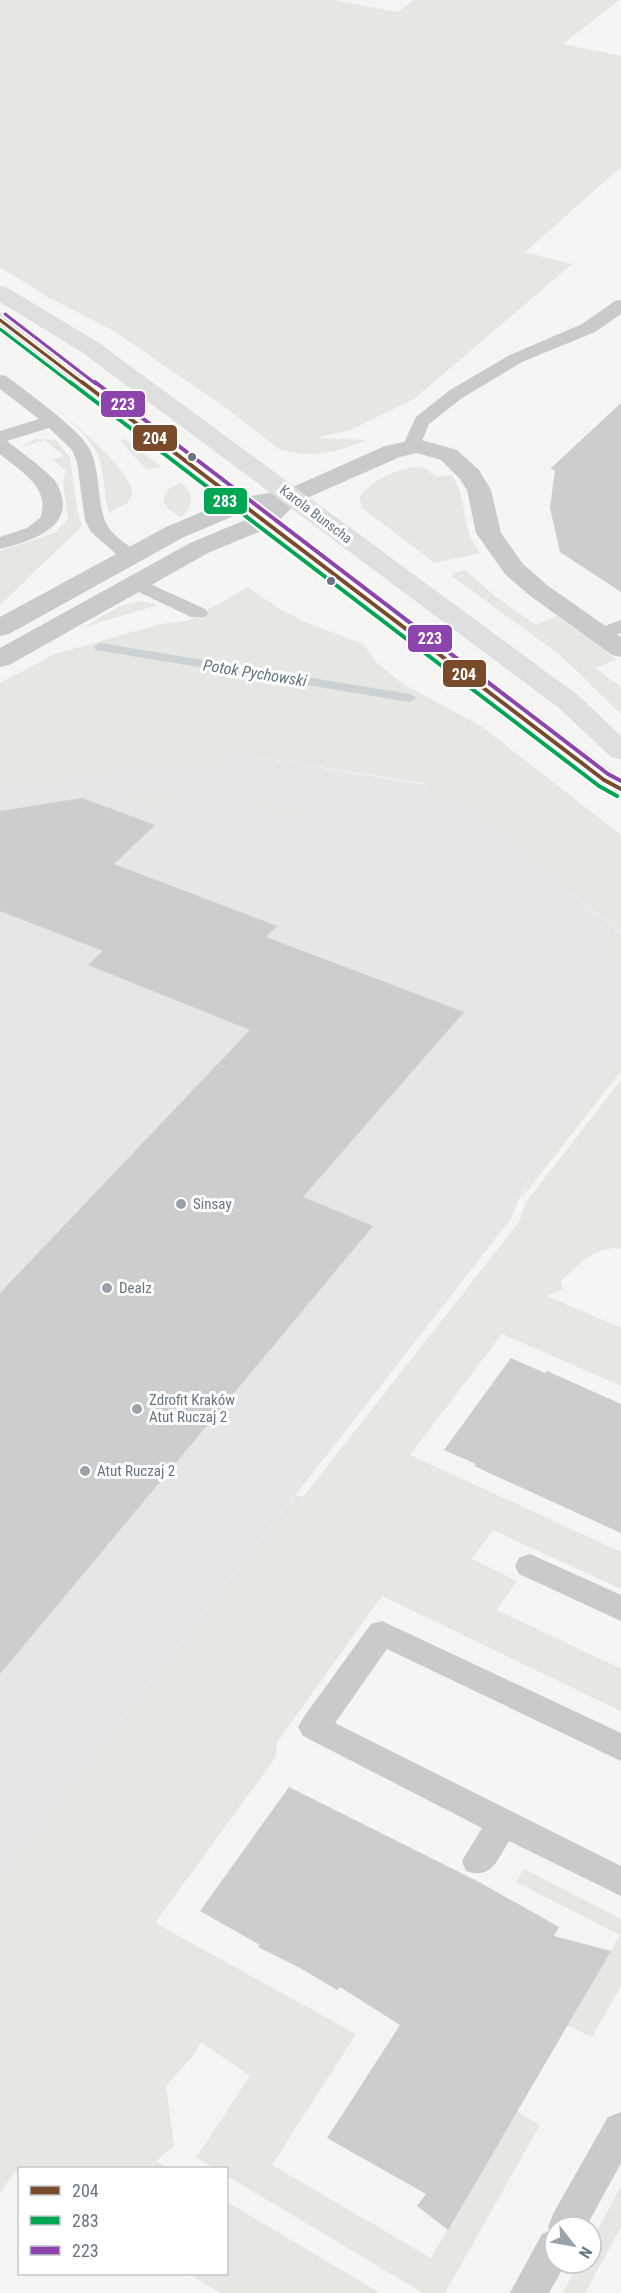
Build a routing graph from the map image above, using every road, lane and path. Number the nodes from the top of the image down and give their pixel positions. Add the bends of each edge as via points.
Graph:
1 (0, 293) edge
2 (621, 305) edge
3 (0, 320) edge
4 (0, 380) edge
5 (52, 422) junction
6 (0, 437) edge
7 (0, 444) edge
8 (411, 447) junction
9 (292, 496) junction
10 (242, 504) junction
11 (264, 521) junction
12 (0, 543) edge
13 (130, 556) junction
14 (135, 583) junction
15 (198, 613) dead end
16 (0, 628) edge
17 (610, 630) edge
18 (621, 649) edge
19 (0, 659) edge
20 (621, 751) edge
21 (621, 789) edge
22 (530, 1566) dead end
23 (621, 1609) edge
24 (621, 1748) edge
25 (504, 1822) junction
26 (478, 1861) dead end
27 (621, 1882) edge
28 (621, 2129) edge
29 (573, 2215) edge
30 (543, 2268) edge
31 (529, 2293) edge

1 - 9 main road, Karola Bunscha via 91,348
2 - 8 lane via 567,340 524,355 441,404 421,423
3 - 10 main road
4 - 5 lane
5 - 6 lane
5 - 13 lane via 84,454 92,510 101,532
7 - 12 lane via 48,485 52,515 39,530
8 - 9 street via 393,451
8 - 17 street via 434,449 458,461 479,490 489,533 507,562 538,590
9 - 10 street
9 - 11 street
9 - 20 main road, Karola Bunscha via 568,702
10 - 11 main road
10 - 13 street
11 - 14 street via 199,548
11 - 21 main road via 604,780
13 - 16 street
14 - 15 lane
14 - 19 street
17 - 18 street
22 - 23 lane
24 - 25 lane via 382,1633 314,1727
25 - 26 lane
25 - 27 lane
28 - 29 lane
30 - 31 lane

